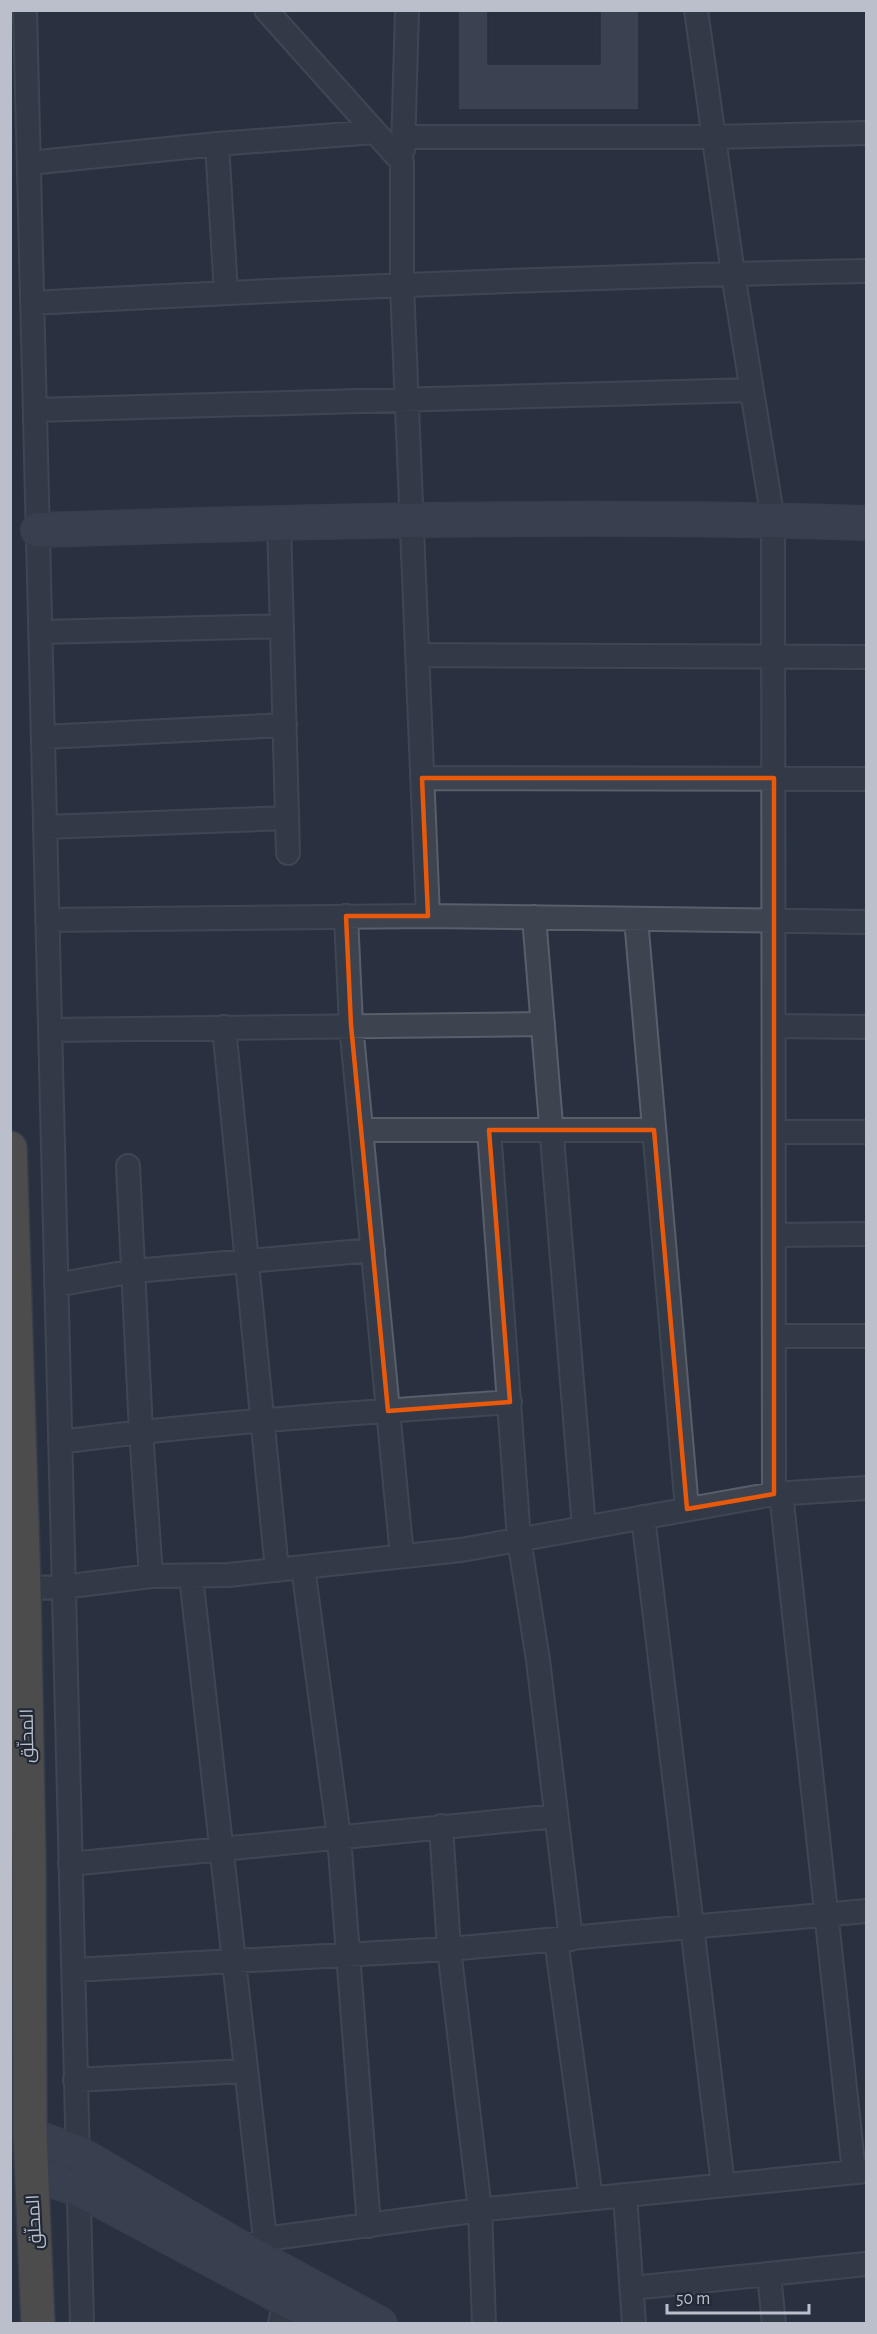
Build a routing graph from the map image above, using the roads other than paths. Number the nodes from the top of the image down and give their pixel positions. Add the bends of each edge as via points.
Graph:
1 (25, 10) edge
2 (266, 10) edge
3 (407, 10) edge
4 (696, 10) edge
5 (375, 132) junction
6 (867, 134) edge
7 (403, 137) junction
8 (714, 137) junction
9 (217, 144) junction
10 (402, 162) junction
11 (29, 163) junction
12 (867, 272) edge
13 (733, 274) junction
14 (402, 286) junction
15 (226, 293) junction
16 (32, 303) junction
17 (752, 390) junction
18 (407, 399) junction
19 (35, 410) junction
20 (413, 519) junction
21 (773, 520) junction
22 (279, 522) junction
23 (867, 523) edge
24 (38, 530) junction
25 (282, 626) junction
26 (40, 632) junction
27 (418, 655) junction
28 (773, 657) junction
29 (867, 657) edge
30 (285, 725) junction
31 (42, 737) junction
32 (422, 778) junction
33 (774, 778) junction
34 (867, 779) edge
35 (287, 818) junction
36 (45, 827) junction
37 (288, 853) dead end
38 (346, 916) junction
39 (428, 916) junction
40 (534, 917) junction
41 (636, 919) junction
42 (774, 920) junction
43 (47, 921) junction
44 (867, 922) edge
45 (543, 1024) junction
46 (351, 1026) junction
47 (774, 1026) junction
48 (224, 1027) junction
49 (867, 1027) edge
50 (50, 1030) junction
51 (361, 1130) junction
52 (489, 1130) junction
53 (552, 1130) junction
54 (654, 1130) junction
55 (774, 1132) junction
56 (867, 1132) edge
57 (10, 1148) edge
58 (128, 1166) dead end
59 (867, 1234) edge
60 (774, 1235) junction
61 (373, 1250) junction
62 (247, 1263) junction
63 (134, 1271) junction
64 (56, 1285) junction
65 (774, 1336) junction
66 (867, 1336) edge
67 (510, 1402) junction
68 (388, 1411) junction
69 (262, 1420) junction
70 (141, 1431) junction
71 (60, 1442) junction
72 (867, 1488) edge
73 (778, 1494) junction
74 (687, 1509) junction
75 (643, 1517) junction
76 (585, 1528) junction
77 (519, 1539) junction
78 (402, 1556) junction
79 (303, 1567) junction
80 (277, 1570) junction
81 (152, 1576) junction
82 (191, 1576) junction
83 (63, 1587) junction
84 (24, 1588) junction
85 (556, 1816) junction
86 (441, 1826) junction
87 (339, 1837) junction
88 (223, 1850) junction
89 (70, 1864) junction
90 (867, 1911) edge
91 (824, 1915) junction
92 (691, 1928) junction
93 (564, 1939) junction
94 (449, 1949) junction
95 (348, 1955) junction
96 (232, 1961) junction
97 (74, 1970) junction
98 (245, 2071) junction
99 (75, 2080) junction
100 (30, 2135) junction
101 (78, 2153) junction
102 (860, 2172) edge
103 (32, 2174) junction
104 (723, 2185) junction
105 (79, 2189) junction
106 (625, 2195) junction
107 (591, 2198) junction
108 (480, 2210) junction
109 (369, 2226) junction
110 (253, 2244) junction
111 (867, 2264) edge
112 (769, 2274) junction
113 (632, 2288) junction
114 (284, 2299) edge
115 (38, 2324) edge
116 (82, 2324) edge
117 (332, 2324) edge
118 (380, 2324) edge
119 (484, 2324) edge
120 (634, 2324) edge
121 (774, 2324) edge

1 - 11 street
2 - 5 street
3 - 7 street
4 - 8 street
5 - 9 street
5 - 10 street
6 - 8 street
7 - 8 street
7 - 10 street
8 - 13 street
9 - 11 street
9 - 15 street
10 - 14 street
11 - 16 street
12 - 13 street
13 - 14 street
13 - 17 street
14 - 15 street
14 - 18 street
15 - 16 street
16 - 19 street
17 - 18 street
17 - 21 street
18 - 19 street
18 - 20 street
19 - 24 street
20 - 21 street
20 - 22 street
20 - 27 street
21 - 23 street
21 - 28 street
22 - 24 street
22 - 25 street
24 - 26 street
25 - 26 street
25 - 30 street
26 - 31 street
27 - 28 street
27 - 32 street
28 - 29 street
28 - 33 street
30 - 31 street
30 - 35 street
31 - 36 street
32 - 33 street
32 - 39 street
33 - 34 street
33 - 42 street
35 - 36 street
35 - 37 street
36 - 43 street
38 - 39 street
38 - 43 street
38 - 46 street
39 - 40 street
40 - 41 street
40 - 45 street
41 - 42 street
41 - 54 street
42 - 44 street
42 - 47 street
43 - 50 street
45 - 46 street
45 - 53 street
46 - 48 street
46 - 51 street
47 - 49 street
47 - 55 street
48 - 50 street
48 - 62 street
50 - 64 street
51 - 52 street
51 - 61 street
52 - 53 street
52 - 67 street
53 - 54 street
53 - 76 street
54 - 74 street
55 - 56 street
55 - 60 street
57 - 84 highway, المحلّق
58 - 63 street
59 - 60 street
60 - 65 street
61 - 62 street
61 - 68 street
62 - 63 street
62 - 69 street
63 - 64 street
63 - 70 street
64 - 71 street
65 - 66 street
65 - 73 street
67 - 68 street
67 - 77 street
68 - 69 street
68 - 78 street
69 - 70 street
69 - 80 street
70 - 71 street
70 - 81 street
71 - 83 street
72 - 73 street
73 - 74 street
73 - 91 street
74 - 75 street
75 - 76 street
75 - 92 street
76 - 77 street
77 - 78 street
77 - 85 street
78 - 79 street
79 - 80 street
79 - 87 street
80 - 82 street
81 - 82 street
81 - 83 street
82 - 88 street
83 - 84 street
83 - 89 street
84 - 100 highway, المحلّق
85 - 86 street
85 - 93 street
86 - 87 street
86 - 94 street
87 - 88 street
87 - 95 street
88 - 89 street
88 - 96 street
89 - 97 street
90 - 91 street
91 - 92 street
91 - 102 street
92 - 93 street
92 - 104 street
93 - 94 street
93 - 107 street
94 - 95 street
94 - 108 street
95 - 96 street
95 - 109 street
96 - 97 street
96 - 98 street
97 - 99 street
98 - 99 street
98 - 110 street
99 - 101 street
100 - 101 street
100 - 103 highway, المحلّق
101 - 105 street
101 - 110 street
102 - 104 street
103 - 105 street
103 - 115 highway, المحلّق
104 - 106 street
105 - 114 street
105 - 116 street
106 - 107 street
106 - 113 street
107 - 108 street
108 - 109 street
108 - 119 street
109 - 110 street
110 - 114 street
111 - 112 street
112 - 113 street
112 - 121 street
113 - 120 street
114 - 117 street
114 - 118 street

